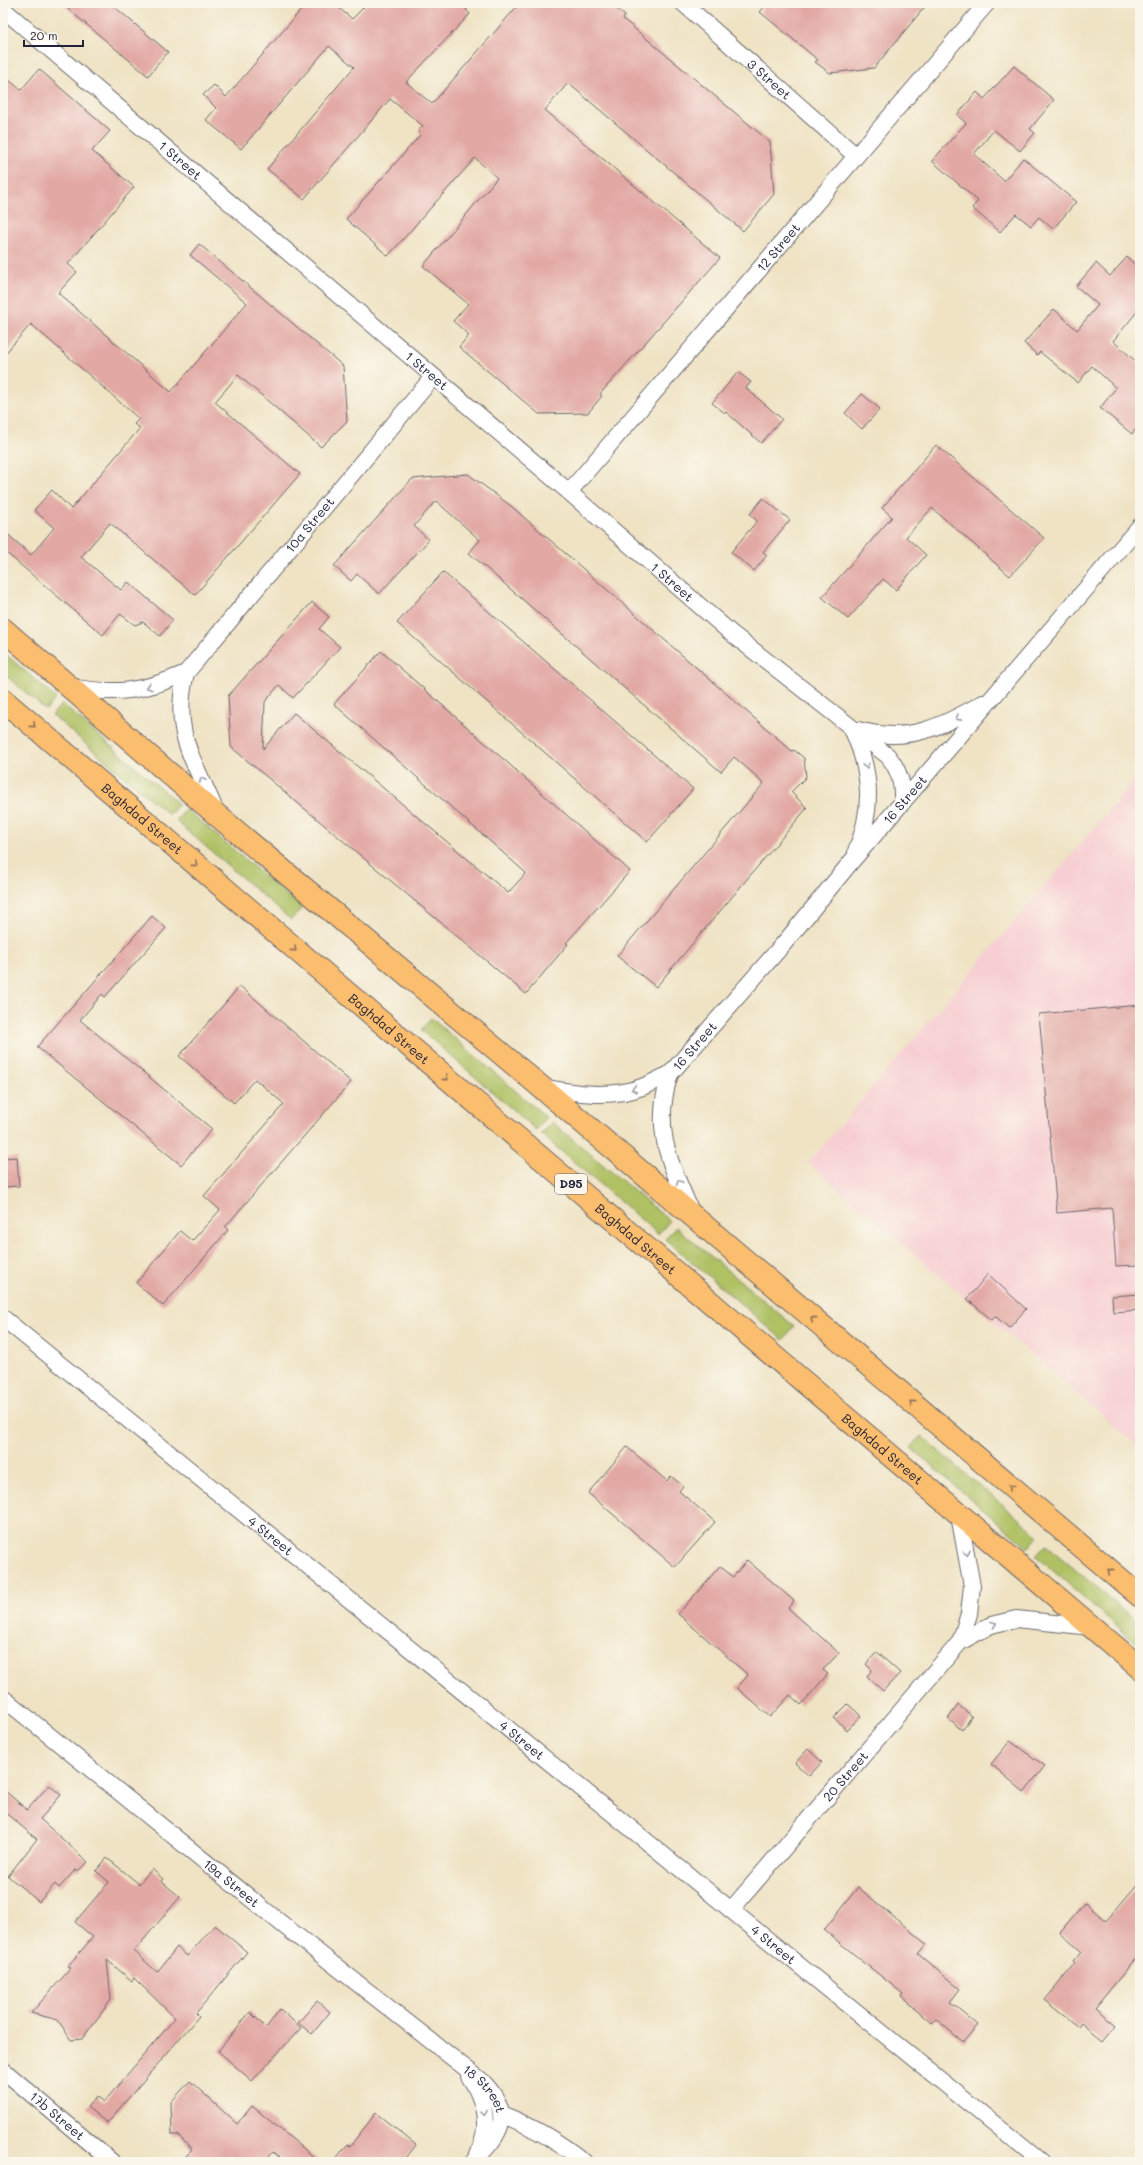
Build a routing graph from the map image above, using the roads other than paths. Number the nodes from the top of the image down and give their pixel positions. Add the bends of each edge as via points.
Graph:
1 (682, 3) edge
2 (987, 3) edge
3 (3, 10) edge
4 (856, 156) junction
5 (433, 377) junction
6 (569, 492) junction
7 (1140, 526) edge
8 (3, 629) edge
9 (186, 673) junction
10 (70, 688) junction
11 (992, 699) junction
12 (3, 700) edge
13 (852, 729) junction
14 (902, 803) junction
15 (218, 816) junction
16 (851, 862) junction
17 (670, 1074) junction
18 (541, 1087) junction
19 (694, 1218) junction
20 (3, 1318) edge
21 (959, 1515) junction
22 (1140, 1596) edge
23 (1092, 1627) junction
24 (960, 1642) junction
25 (1140, 1668) edge
26 (3, 1698) edge
27 (731, 1910) junction
28 (461, 2066) junction
29 (3, 2070) edge
30 (501, 2114) junction
31 (112, 2162) edge
32 (474, 2162) edge
33 (584, 2162) edge
34 (1041, 2162) edge

1 - 4 street, 3 Street
2 - 4 street, 12 Street
3 - 5 street, 1 Street
4 - 6 street, 12 Street
5 - 6 street, 1 Street
5 - 9 street, 10a Street
6 - 13 street, 1 Street via 731,633
7 - 11 street, 16 Street
8 - 10 main road
9 -> 10 street via 142,689 119,692
15 -> 9 street via 186,748 181,728 180,709
10 - 15 main road
11 -> 13 street, 1 Street via 947,724 916,733 884,735
11 - 14 street, 16 Street
12 -> 21 main road, Baghdad Street / D95
13 - 14 street, 1 Street via 888,756 896,766 901,778
13 -> 16 street via 864,760 869,792 865,824
14 - 16 street, 16 Street
15 - 18 main road
16 - 17 street, 16 Street
17 -> 18 street, 16 Street via 641,1087 616,1092 585,1093
19 -> 17 street, 16 Street via 664,1141 661,1118
18 - 19 main road
22 -> 19 main road
20 - 27 street, 4 Street
21 - 23 main road, Baghdad Street / D95
21 -> 24 street, 20 Street via 972,1586 969,1614
24 -> 23 street, 20 Street via 991,1625 1016,1619
23 - 25 main road, Baghdad Street / D95
24 - 27 street, 20 Street
26 - 28 street, 19a Street
27 - 34 street, 4 Street
28 - 30 street, 18 Street via 490,2090 498,2101
28 -> 32 street, 18 Street via 476,2086 485,2110 484,2137
29 - 31 street, 17b Street
30 - 32 street, 18 Street via 500,2127 495,2139
30 - 33 street via 531,2126 559,2142

